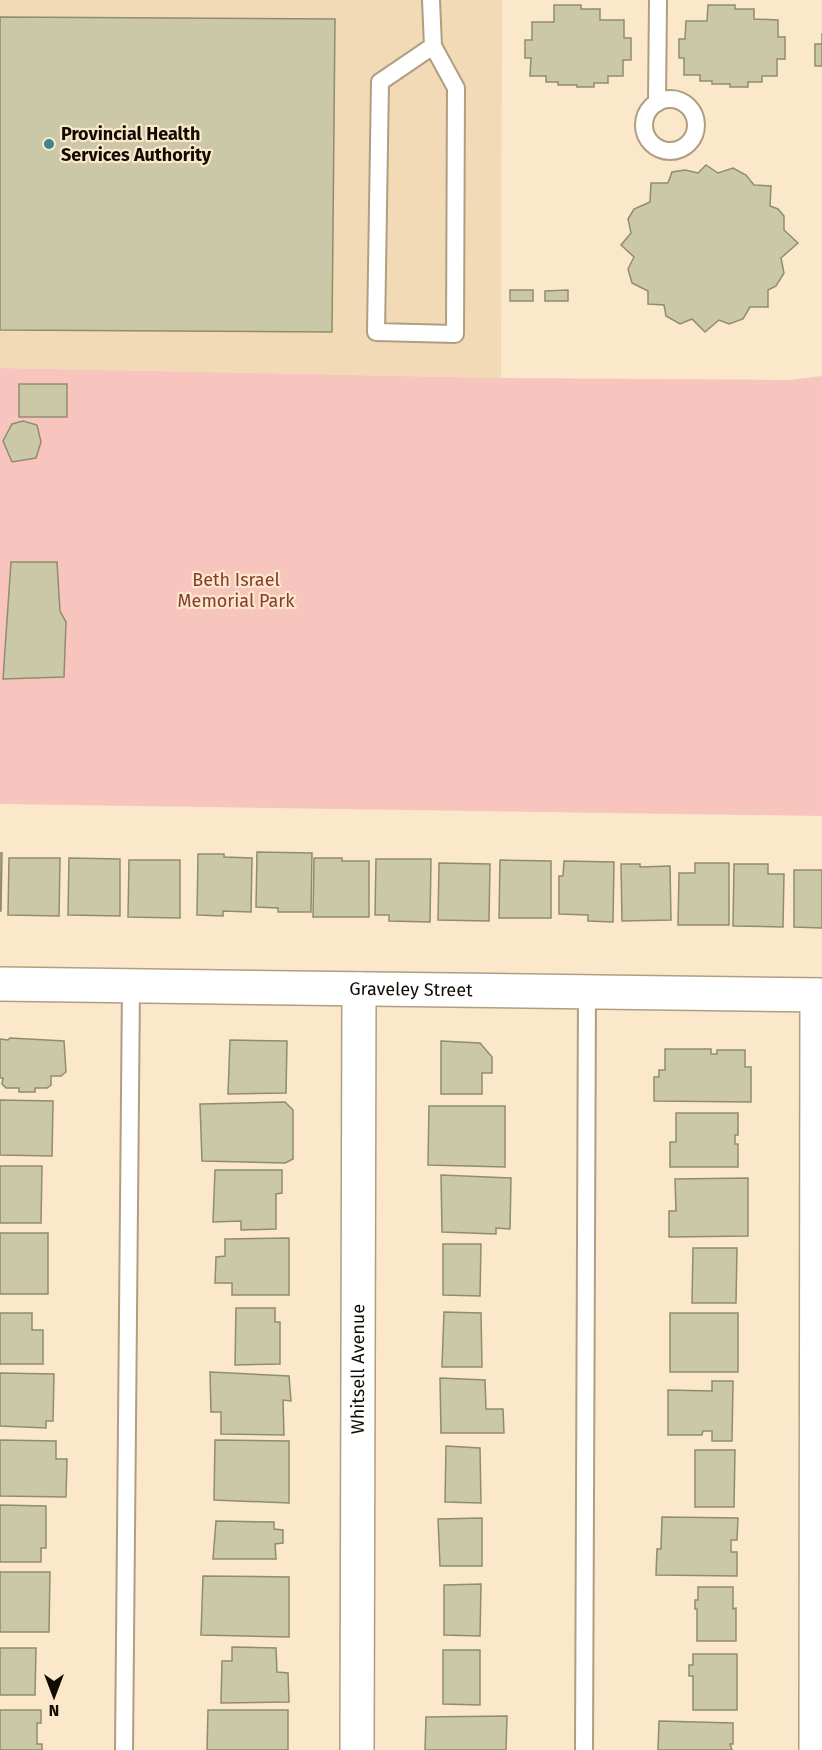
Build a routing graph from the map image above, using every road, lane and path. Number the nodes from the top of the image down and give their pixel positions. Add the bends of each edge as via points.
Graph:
1 (431, 0) edge
2 (658, 0) edge
3 (433, 46) junction
4 (657, 103) dead end
5 (0, 984) edge
6 (131, 986) junction
7 (359, 989) junction
8 (587, 991) junction
9 (819, 995) edge
10 (124, 1750) edge
11 (357, 1750) edge
12 (584, 1750) edge
13 (816, 1750) edge

1 - 3 lane
2 - 4 lane
3 - 3 lane via 380,82 376,332 455,334 456,88
5 - 6 street, Graveley Street
6 - 7 street, Graveley Street
6 - 10 lane
7 - 8 street, Graveley Street
7 - 11 street, Whitsell Avenue
8 - 9 street, Graveley Street
8 - 12 lane
9 - 13 street

